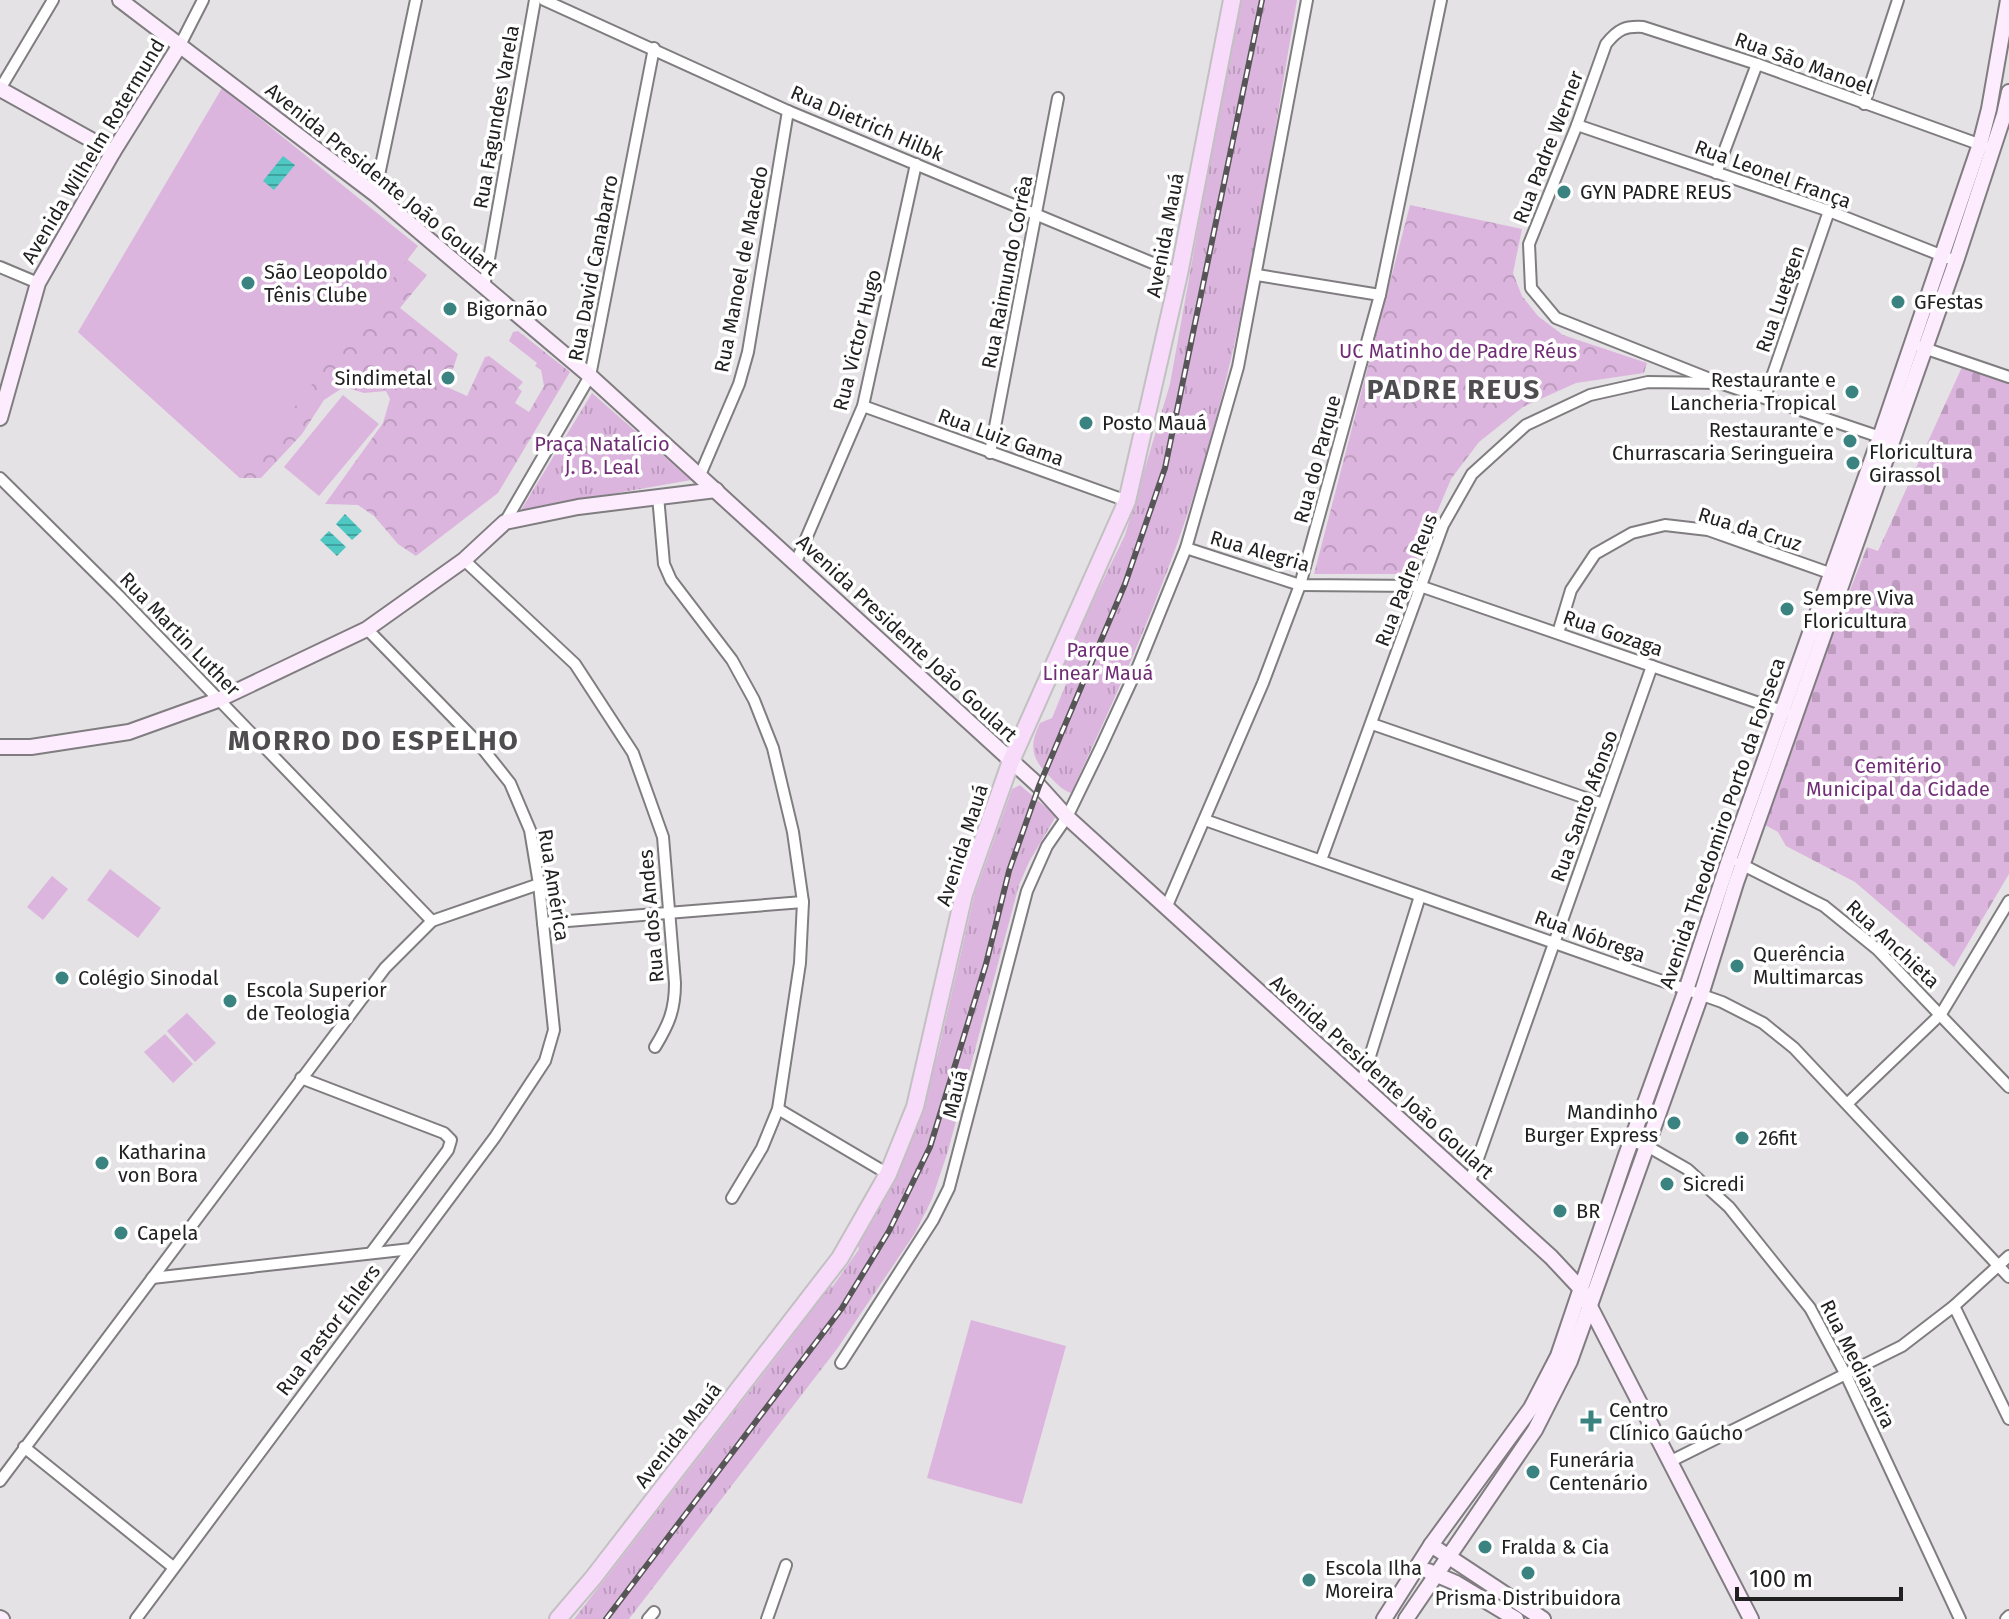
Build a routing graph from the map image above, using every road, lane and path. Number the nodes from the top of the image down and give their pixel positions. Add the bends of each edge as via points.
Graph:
1 (53, 0) edge
2 (120, 0) edge
3 (203, 0) edge
4 (416, 0) edge
5 (535, 0) edge
6 (544, 0) edge
7 (1232, 0) edge
8 (1307, 0) edge
9 (1441, 0) edge
10 (1898, 0) edge
11 (2008, 0) edge
12 (2007, 22) edge
13 (1606, 44) joint
14 (180, 45) junction
15 (654, 48) junction
16 (1757, 64) junction
17 (0, 89) edge
18 (2009, 92) edge
19 (1058, 98) dead end
20 (1864, 104) junction
21 (1989, 109) junction
22 (788, 111) junction
23 (2007, 115) edge
24 (1577, 125) junction
25 (1986, 147) junction
26 (113, 152) junction
27 (916, 164) junction
28 (1716, 173) junction
29 (375, 194) junction
30 (1829, 211) junction
31 (1037, 214) junction
32 (1949, 259) junction
33 (0, 267) edge
34 (1179, 274) junction
35 (1257, 275) junction
36 (38, 283) junction
37 (484, 287) junction
38 (1380, 295) junction
39 (1918, 346) junction
40 (590, 376) junction
41 (2009, 377) edge
42 (1720, 383) junction
43 (1765, 397) junction
44 (863, 406) junction
45 (0, 418) edge
46 (1886, 439) junction
47 (990, 453) junction
48 (700, 475) junction
49 (0, 478) edge
50 (716, 490) junction
51 (658, 496) junction
52 (1127, 501) junction
53 (505, 522) junction
54 (1186, 548) junction
55 (464, 560) junction
56 (796, 562) junction
57 (1837, 575) junction
58 (1300, 585) junction
59 (1420, 586) junction
60 (367, 629) junction
61 (1558, 633) junction
62 (1652, 666) junction
63 (218, 700) junction
64 (1788, 714) junction
65 (1372, 724) junction
66 (0, 747) edge
67 (1011, 761) junction
68 (1603, 804) junction
69 (1067, 817) junction
70 (1205, 820) junction
71 (1321, 860) junction
72 (1736, 862) junction
73 (539, 884) junction
74 (1420, 896) junction
75 (2009, 901) edge
76 (803, 902) junction
77 (1166, 908) junction
78 (668, 913) junction
79 (432, 921) junction
80 (543, 923) junction
81 (1554, 942) junction
82 (1693, 992) junction
83 (1941, 1014) junction
84 (655, 1047) dead end
85 (1665, 1049) junction
86 (1680, 1053) junction
87 (545, 1061) joint
88 (301, 1078) junction
89 (1361, 1085) junction
90 (2008, 1085) edge
91 (1645, 1102) junction
92 (1848, 1103) junction
93 (1661, 1106) junction
94 (778, 1109) junction
95 (1631, 1141) junction
96 (1647, 1146) junction
97 (888, 1174) junction
98 (1469, 1184) junction
99 (1614, 1189) junction
100 (1630, 1194) junction
101 (732, 1198) dead end
102 (411, 1249) junction
103 (1594, 1249) junction
104 (371, 1253) junction
105 (1609, 1254) junction
106 (2009, 1256) edge
107 (1998, 1265) junction
108 (2009, 1277) edge
109 (152, 1278) junction
110 (1581, 1289) junction
111 (1954, 1306) junction
112 (1590, 1307) junction
113 (1564, 1359) junction
114 (841, 1363) dead end
115 (1846, 1375) junction
116 (2009, 1419) edge
117 (1512, 1435) junction
118 (1526, 1444) junction
119 (24, 1447) junction
120 (1669, 1462) junction
121 (1488, 1470) junction
122 (1503, 1479) junction
123 (0, 1481) edge
124 (1431, 1545) junction
125 (1448, 1557) junction
126 (786, 1565) dead end
127 (1417, 1566) junction
128 (173, 1567) junction
129 (1436, 1574) junction
130 (136, 1619) edge
131 (558, 1619) edge
132 (767, 1619) edge
133 (1384, 1619) edge
134 (1406, 1619) edge
135 (1516, 1619) edge
136 (1543, 1619) edge
137 (1751, 1619) edge
138 (1960, 1619) edge

1 - 17 street
2 - 14 street, Avenida Presidente João Goulart
3 - 14 street, Avenida Wilhelm Rotermund
4 - 29 street
5 - 37 street, Rua Fagundes Varela
6 - 15 street, Rua Dietrich Hilbk
7 - 34 main road, Avenida Mauá
8 - 35 street
9 - 38 street, Rua do Parque
10 - 20 street
11 - 12 street, Avenida Theodomiro Porto da Fonseca
12 - 21 street, Avenida Theodomiro Porto da Fonseca
13 - 16 street, Rua São Manoel via 1625,26 1643,27
13 - 24 street, Rua Padre Werner
14 - 26 street, Avenida Wilhelm Rotermund
14 - 29 street, Avenida Presidente João Goulart
15 - 22 street, Rua Dietrich Hilbk
15 - 40 street, Rua David Canabarro
16 - 20 street, Rua São Manoel
16 - 28 street
17 - 26 street
18 - 23 street, Avenida Theodomiro Porto da Fonseca
19 - 31 street, Rua Raimundo Corrêa
20 - 25 street, Rua São Manoel
21 - 23 street
21 - 25 street, Avenida Theodomiro Porto da Fonseca
22 - 27 street, Rua Dietrich Hilbk
22 - 48 street, Rua Manoel de Macedo via 748,352
23 - 25 street, Avenida Theodomiro Porto da Fonseca
24 - 28 street, Rua Leonel França
24 - 42 street, Rua Padre Werner via 1529,244 1531,288 1556,318
25 - 32 street, Avenida Theodomiro Porto da Fonseca
26 - 36 street, Avenida Wilhelm Rotermund
27 - 31 street, Rua Dietrich Hilbk
27 - 44 street, Rua Victor Hugo
28 - 30 street, Rua Leonel França
29 - 37 street, Avenida Presidente João Goulart
30 - 32 street, Rua Leonel França
30 - 43 street, Rua Luetgen
31 - 34 street, Rua Dietrich Hilbk
31 - 47 street, Rua Raimundo Corrêa
32 - 39 street, Avenida Theodomiro Porto da Fonseca
33 - 36 street
34 - 52 main road, Avenida Mauá
35 - 38 street
35 - 54 street via 1234,382
36 - 45 street, Avenida Wilhelm Rotermund
37 - 40 street, Avenida Presidente João Goulart
38 - 58 street, Rua do Parque
39 - 41 street
39 - 46 street, Avenida Theodomiro Porto da Fonseca
40 - 48 street, Avenida Presidente João Goulart
40 - 53 street, Rua David Canabarro
42 - 43 street, Rua Padre Reus
42 - 59 street, Rua Padre Reus via 1648,382 1590,395 1526,425 1472,474 1443,525
43 - 46 street, Rua Padre Reus
44 - 47 street, Rua Luiz Gama
44 - 56 street, Rua Victor Hugo
46 - 57 street, Avenida Theodomiro Porto da Fonseca
47 - 52 street, Rua Luiz Gama
48 - 50 street, Avenida Presidente João Goulart
49 - 63 street, Rua Martin Luther
50 - 51 street
50 - 56 street, Avenida Presidente João Goulart
51 - 53 street
51 - 76 street via 664,564 671,580 732,660 773,748
52 - 67 main road, Avenida Mauá
53 - 55 street
54 - 58 street, Rua Alegria
54 - 69 street via 1137,669
55 - 60 street
55 - 78 street, Rua dos Andes via 575,664 633,753 663,837
56 - 67 street, Avenida Presidente João Goulart
57 - 61 street, Rua da Cruz via 1708,530 1665,525 1632,533 1595,554 1571,590
57 - 64 street, Avenida Theodomiro Porto da Fonseca
58 - 59 street, Rua Alegria
58 - 70 street, Rua do Parque
59 - 61 street, Rua Gozaga
59 - 65 street, Rua Padre Reus
60 - 63 street
60 - 73 street, Rua América via 510,783 530,830
61 - 62 street, Rua Gozaga
62 - 64 street, Rua Gozaga
62 - 68 street, Rua Santo Afonso
63 - 66 street via 129,732
63 - 79 street, Rua Martin Luther
64 - 72 street, Avenida Theodomiro Porto da Fonseca
65 - 68 street
65 - 71 street, Rua Padre Reus
67 - 69 street, Avenida Presidente João Goulart
67 - 97 main road, Avenida Mauá via 964,894 915,1107
68 - 81 street, Rua Santo Afonso
69 - 77 street, Avenida Presidente João Goulart
69 - 114 street, Mauá via 1027,891 949,1188
70 - 71 street, Rua Nóbrega
70 - 77 street, Rua do Parque
71 - 74 street, Rua Nóbrega
72 - 82 street, Avenida Theodomiro Porto da Fonseca
72 - 83 street, Rua Anchieta via 1824,906 1877,949
73 - 79 street
73 - 80 street, Rua América
74 - 81 street, Rua Nóbrega
74 - 89 street
75 - 83 street
76 - 78 street
76 - 94 street via 800,963
77 - 89 street, Avenida Presidente João Goulart
78 - 80 street
78 - 84 street, Rua dos Andes via 675,1006
79 - 88 street via 385,968
80 - 87 street, Rua América via 554,1030
81 - 82 street, Rua Nóbrega
81 - 98 street, Rua Santo Afonso
82 - 85 street, Avenida Theodomiro Porto da Fonseca
82 - 86 street, Avenida Theodomiro Porto da Fonseca
82 - 92 street, Rua Nóbrega via 1763,1023
83 - 90 street, Rua Anchieta
83 - 92 street
85 - 86 street
85 - 91 street, Avenida Theodomiro Porto da Fonseca
86 - 93 street, Avenida Theodomiro Porto da Fonseca
87 - 102 street, Rua Pastor Ehlers
88 - 104 street via 451,1140
88 - 109 street
89 - 98 street, Avenida Presidente João Goulart
91 - 93 street
91 - 95 street, Avenida Theodomiro Porto da Fonseca
92 - 107 street, Rua Nóbrega
93 - 96 street, Avenida Theodomiro Porto da Fonseca
94 - 97 street
94 - 101 street
95 - 96 street, Rua Medianeira
95 - 99 street, Avenida Theodomiro Porto da Fonseca
96 - 100 street, Avenida Theodomiro Porto da Fonseca
96 - 115 street, Rua Medianeira via 1687,1169 1729,1207 1810,1308
97 - 131 main road, Avenida Mauá via 840,1258
98 - 110 street, Avenida Presidente João Goulart
99 - 100 street
99 - 103 street, Avenida Theodomiro Porto da Fonseca
100 - 105 street, Avenida Theodomiro Porto da Fonseca
102 - 104 street
102 - 128 street, Rua Pastor Ehlers
103 - 105 street
103 - 110 street, Avenida Theodomiro Porto da Fonseca
104 - 109 street
105 - 112 street, Avenida Theodomiro Porto da Fonseca
106 - 107 street
107 - 108 street, Rua Nóbrega
107 - 111 street
109 - 119 street
110 - 112 street, Avenida Presidente João Goulart
110 - 113 street, Avenida Theodomiro Porto da Fonseca
111 - 115 street via 1902,1346
111 - 116 street
112 - 113 street, Avenida Theodomiro Porto da Fonseca
112 - 120 street, Avenida Presidente João Goulart
113 - 117 street, Avenida Theodomiro Porto da Fonseca
113 - 118 street, Avenida Theodomiro Porto da Fonseca via 1548,1409
115 - 120 street
115 - 138 street, Rua Medianeira
117 - 118 street
117 - 121 street, Avenida Theodomiro Porto da Fonseca
118 - 122 street, Avenida Theodomiro Porto da Fonseca
119 - 123 street
119 - 128 street
120 - 137 street, Avenida Presidente João Goulart
121 - 122 street
121 - 124 street, Avenida Theodomiro Porto da Fonseca
122 - 125 street, Avenida Theodomiro Porto da Fonseca
124 - 125 street
124 - 127 street, Avenida Theodomiro Porto da Fonseca
125 - 129 street, Avenida Theodomiro Porto da Fonseca
125 - 136 street
126 - 132 street
127 - 129 street
127 - 133 street, Avenida Theodomiro Porto da Fonseca
128 - 130 street, Rua Pastor Ehlers
129 - 134 street, Avenida Theodomiro Porto da Fonseca
129 - 135 street

